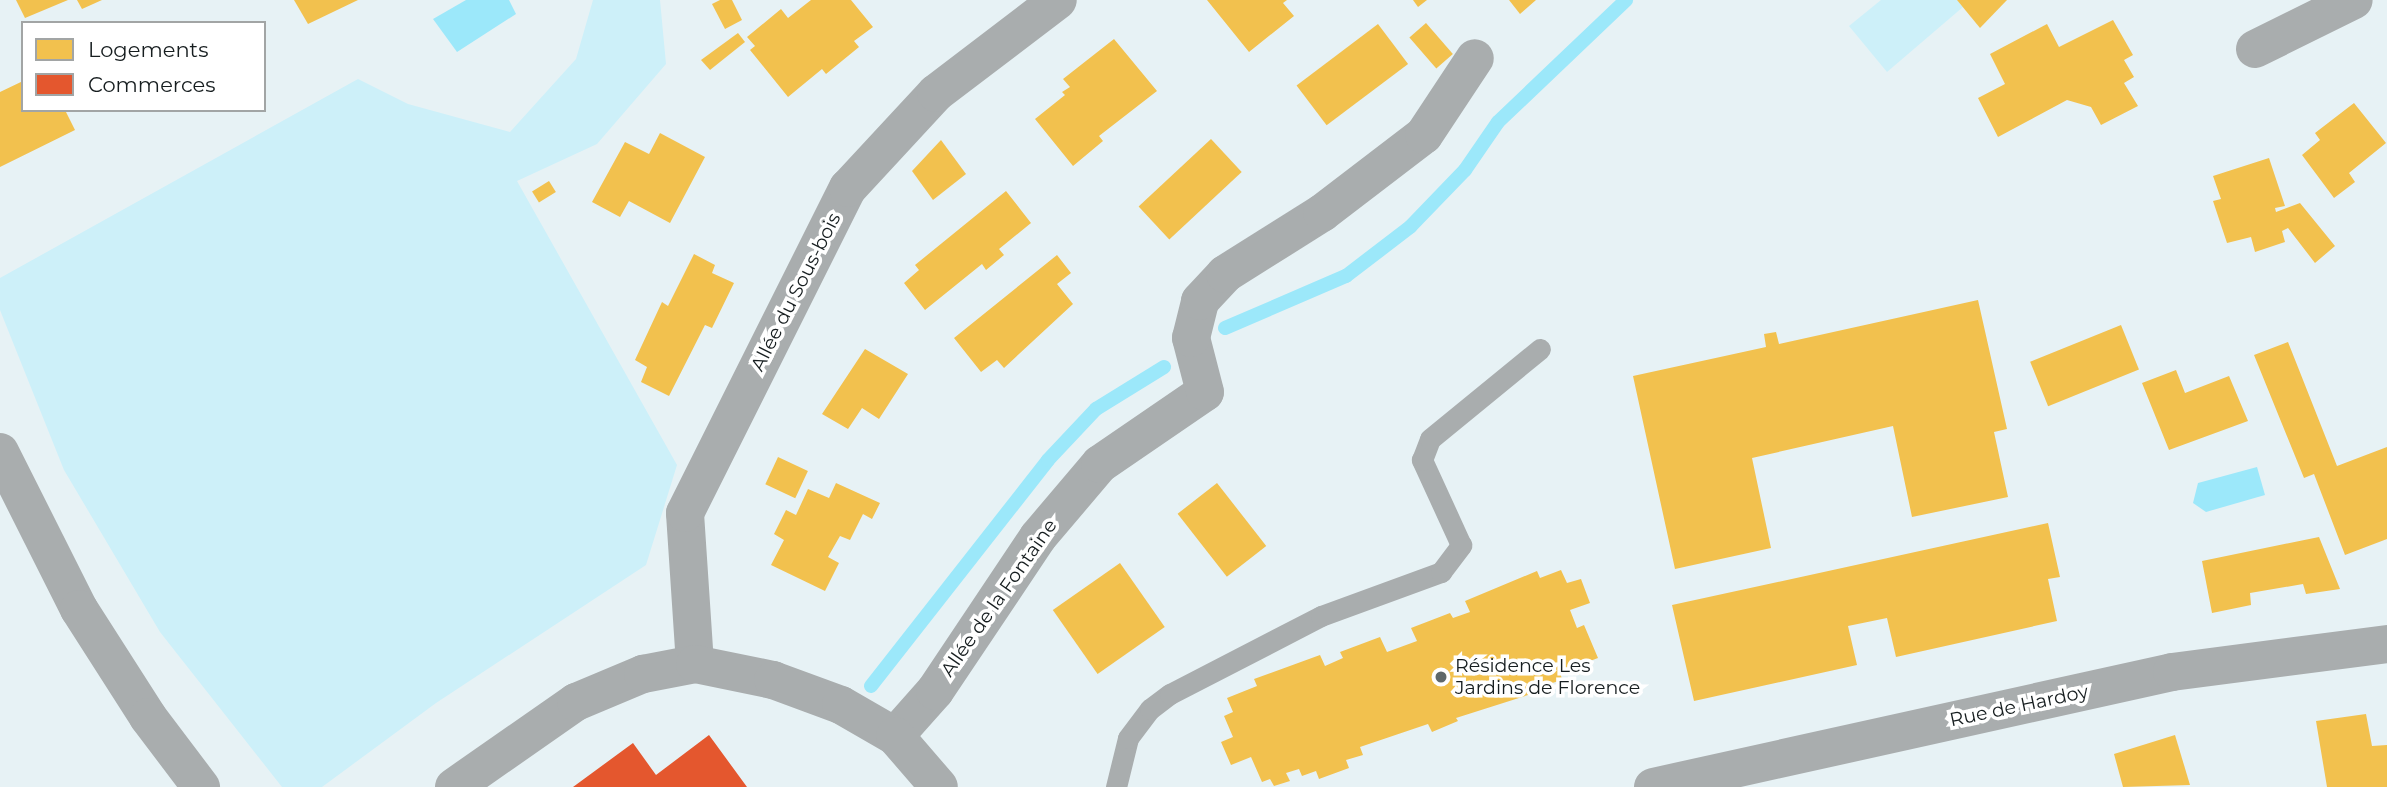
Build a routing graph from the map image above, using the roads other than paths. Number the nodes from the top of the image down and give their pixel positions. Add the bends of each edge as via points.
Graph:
1 (1058, 0) edge
2 (2354, 0) edge
3 (2255, 49) dead end
4 (1475, 58) dead end
5 (1540, 349) dead end
6 (0, 452) edge
7 (2387, 644) edge
8 (695, 664) junction
9 (895, 736) junction
10 (201, 787) edge
11 (454, 787) edge
12 (939, 787) edge
13 (1116, 787) edge
14 (1653, 787) edge

1 - 8 street, Allée du Sous-bois via 936,93 848,188 685,513
2 - 3 street
4 - 9 street, Allée de la Fontaine via 1424,135 1322,214 1225,274 1200,301 1191,338 1205,392 1100,464 1038,537 935,691
5 - 13 lane via 1430,439 1422,460 1461,545 1441,572 1321,616 1170,694 1150,709 1128,738
6 - 10 street via 79,609 148,717
7 - 14 street, Rue de Hardoy via 2172,672
8 - 9 street via 773,680 841,705
8 - 11 street via 643,674 576,702
9 - 12 street

